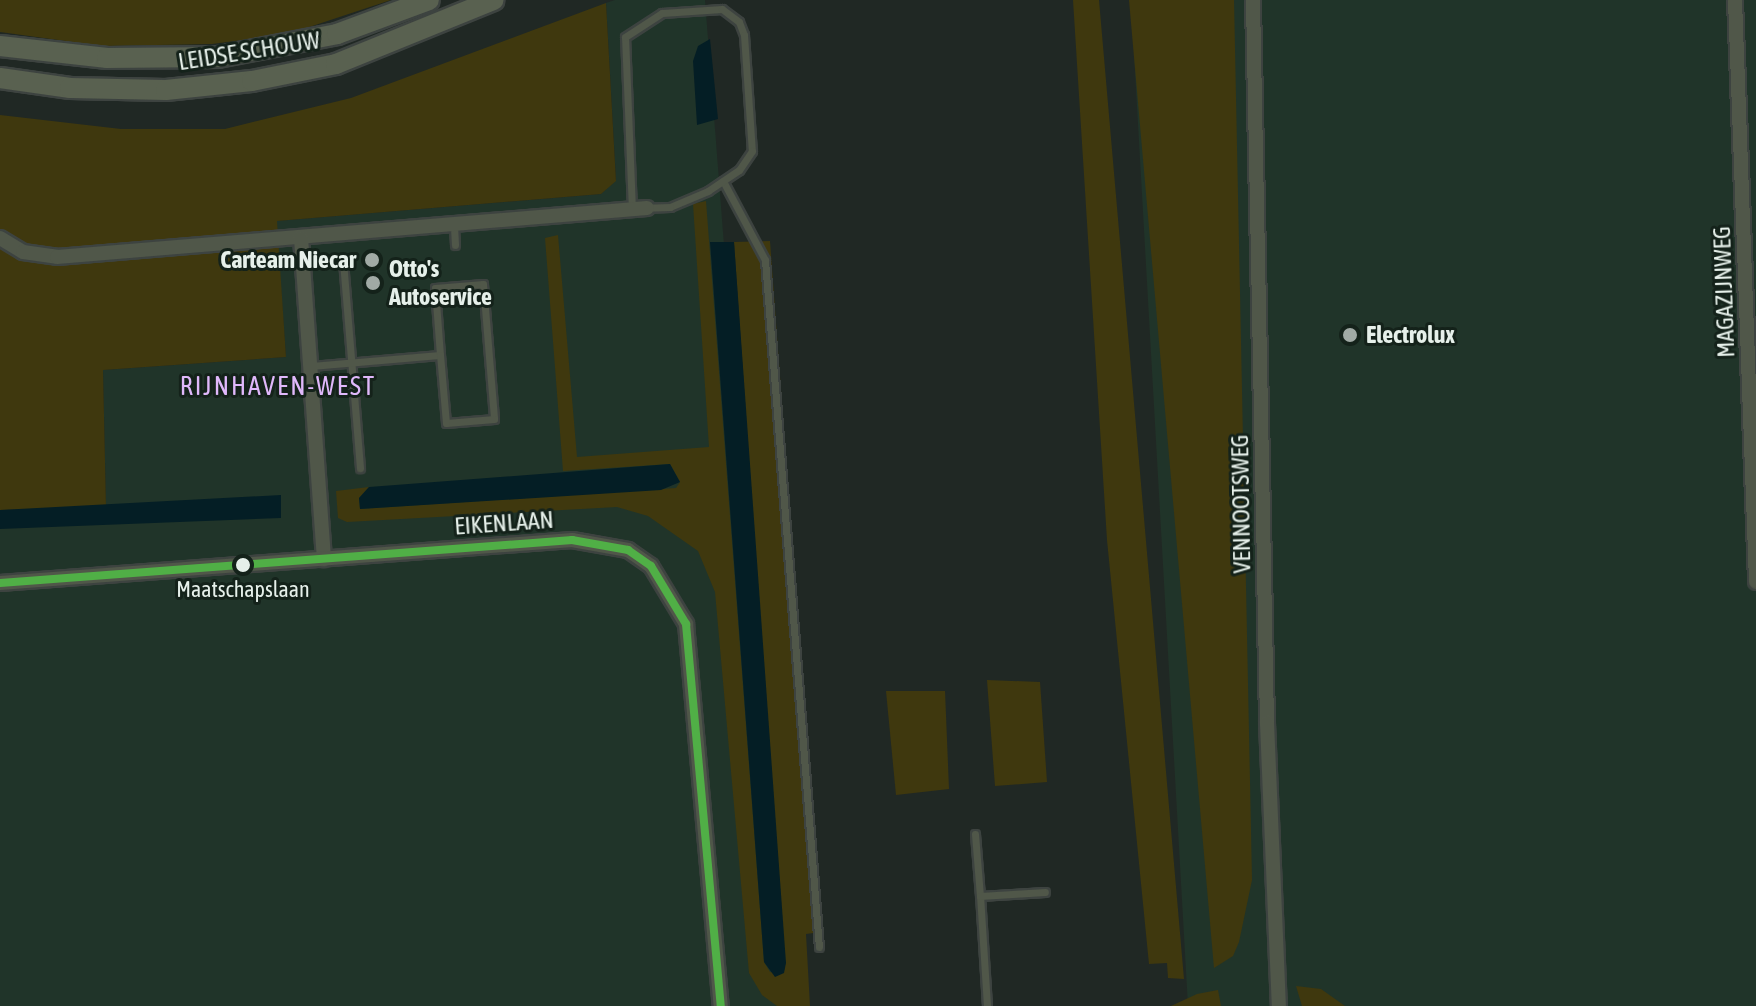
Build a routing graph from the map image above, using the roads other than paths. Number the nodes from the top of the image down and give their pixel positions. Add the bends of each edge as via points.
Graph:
1 (429, 0) edge
2 (494, 0) edge
3 (1253, 0) edge
4 (1735, 0) edge
5 (0, 46) edge
6 (0, 78) edge
7 (723, 181) junction
8 (647, 208) joint
9 (632, 210) junction
10 (454, 226) junction
11 (0, 238) edge
12 (301, 238) junction
13 (455, 245) dead end
14 (343, 261) dead end
15 (457, 273) dead end
16 (457, 286) junction
17 (440, 355) junction
18 (351, 363) junction
19 (311, 366) junction
20 (360, 468) dead end
21 (324, 559) junction
22 (1756, 582) edge
23 (0, 583) edge
24 (975, 834) dead end
25 (1045, 892) dead end
26 (980, 896) junction
27 (819, 947) dead end
28 (721, 1006) edge
29 (987, 1006) edge
30 (1279, 1006) edge

1 - 5 street, LEIDSE SCHOUW via 337,34 218,57 107,58
2 - 6 street, LEIDSE SCHOUW via 336,64 252,81 166,90 70,88
3 - 30 street, VENNOOTSWEG via 1267,723
4 - 22 street, MAGAZIJNWEG
7 - 8 lane via 670,207
7 - 9 lane via 752,151 744,35 739,22 722,9 662,13 625,37
7 - 27 lane via 765,260
8 - 9 street
9 - 10 street
10 - 12 street
10 - 13 lane
11 - 12 street via 23,252 57,257
12 - 19 street
14 - 18 lane
15 - 16 lane
16 - 17 lane via 435,288
16 - 17 lane via 483,284 494,419 446,423
17 - 18 lane
18 - 19 lane
18 - 20 lane
19 - 21 street
21 - 23 street, EIKENLAAN
21 - 28 street, EIKENLAAN via 572,540 628,550 651,566 686,624
24 - 26 lane
25 - 26 lane
26 - 29 lane

